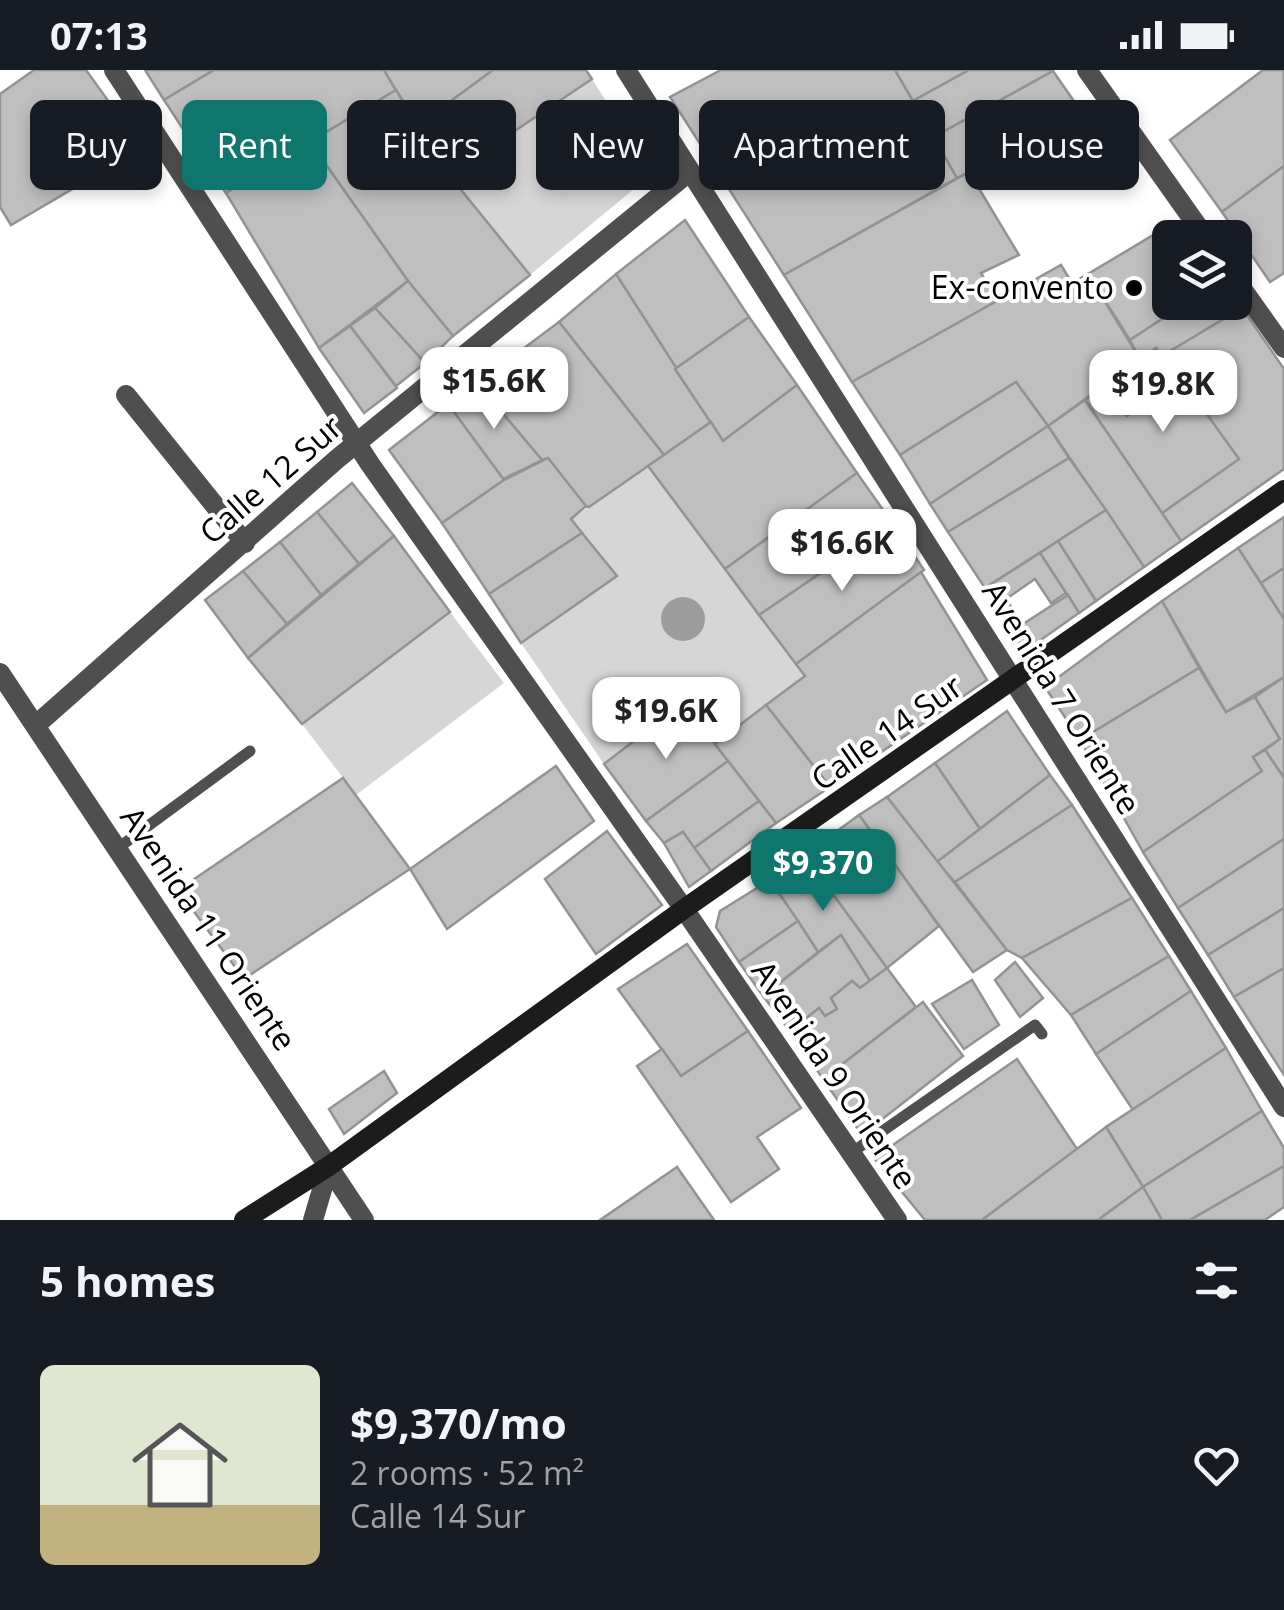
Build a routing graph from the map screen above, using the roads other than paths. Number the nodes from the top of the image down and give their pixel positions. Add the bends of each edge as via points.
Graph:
1 (114, 70) edge
2 (626, 70) edge
3 (1087, 70) edge
4 (689, 172) junction
5 (1193, 220) edge
6 (1252, 303) edge
7 (1284, 348) edge
8 (126, 395) dead end
9 (359, 442) junction
10 (1284, 490) edge
11 (245, 543) junction
12 (0, 673) edge
13 (1015, 680) junction
14 (36, 726) junction
15 (250, 751) dead end
16 (118, 848) junction
17 (684, 909) junction
18 (1042, 1034) dead end
19 (1284, 1106) edge
20 (851, 1153) junction
21 (329, 1166) junction
22 (244, 1220) edge
23 (313, 1220) edge
24 (364, 1220) edge
25 (897, 1220) edge

1 - 9 street, Avenida 9 Oriente
2 - 4 street, Avenida 7 Oriente
3 - 5 street
4 - 9 street, Calle 12 Sur
4 - 13 street, Avenida 7 Oriente
6 - 7 street
8 - 11 street
9 - 11 street, Calle 12 Sur
9 - 17 street, Avenida 9 Oriente
10 - 13 main road, Calle 14 Sur
11 - 14 street, Calle 12 Sur
12 - 14 street, Avenida 11 Oriente
13 - 17 main road, Calle 14 Sur
13 - 19 street, Avenida 7 Oriente
14 - 16 street, Avenida 11 Oriente
15 - 16 lane
16 - 21 street, Avenida 11 Oriente
17 - 20 street, Avenida 9 Oriente
17 - 21 main road, Calle 14 Sur
18 - 20 lane via 1035,1025
20 - 25 street, Avenida 9 Oriente
21 - 22 main road, Calle 14 Sur
21 - 23 street
21 - 24 street, Avenida 11 Oriente

